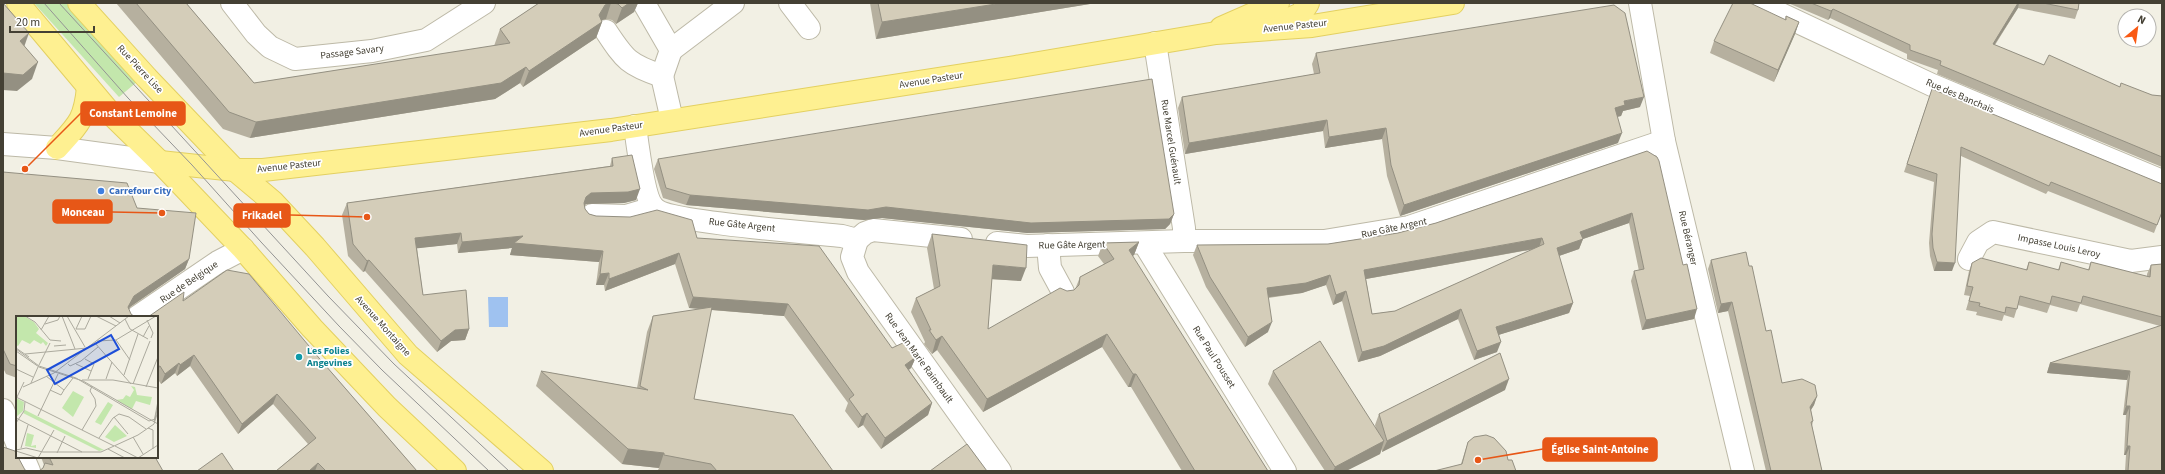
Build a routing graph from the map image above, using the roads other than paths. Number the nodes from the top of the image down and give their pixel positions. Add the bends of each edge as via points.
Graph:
1 (18, 3) edge
2 (79, 3) edge
3 (232, 3) edge
4 (484, 3) edge
5 (733, 3) edge
6 (790, 3) edge
7 (1235, 3) edge
8 (1278, 3) edge
9 (1308, 3) edge
10 (1348, 3) edge
11 (1454, 3) edge
12 (1640, 3) edge
13 (1762, 3) edge
14 (645, 4) dead end
15 (1374, 14) junction
16 (809, 28) dead end
17 (1221, 29) junction
18 (1265, 30) junction
19 (606, 31) dead end
20 (1155, 43) junction
21 (671, 50) junction
22 (662, 76) junction
23 (88, 87) junction
24 (672, 120) junction
25 (634, 126) junction
26 (1664, 141) junction
27 (3, 144) edge
28 (57, 148) junction
29 (160, 162) junction
30 (235, 170) junction
31 (2162, 181) edge
32 (653, 208) junction
33 (592, 215) edge
34 (857, 240) junction
35 (1184, 241) junction
36 (1144, 243) junction
37 (1048, 245) junction
38 (243, 249) junction
39 (2162, 257) edge
40 (1969, 259) dead end
41 (1063, 292) edge
42 (138, 316) edge
43 (16, 401) edge
44 (3, 410) edge
45 (16, 441) edge
46 (23, 458) edge
47 (29, 471) edge
48 (455, 471) edge
49 (542, 471) edge
50 (1000, 471) edge
51 (1285, 471) edge
52 (1743, 471) edge

1 - 23 main road
2 - 30 main road, Rue Pierre Lise
3 - 4 street, Passage Savary via 256,34 270,47 295,59 372,51 426,40
5 - 21 street
6 - 16 street
7 - 17 main road
8 - 17 main road, Avenue Pasteur
9 - 18 main road via 1301,14
10 - 15 main road
11 - 15 main road, Avenue Pasteur
12 - 26 street, Rue Béranger
13 - 31 street, Rue des Banchais via 1932,85
14 - 21 street
15 - 18 main road, Avenue Pasteur via 1312,26
17 - 18 main road, Avenue Pasteur
17 - 20 main road, Avenue Pasteur
19 - 22 street via 625,59 639,69
20 - 24 main road, Avenue Pasteur
20 - 35 street, Rue Marcel Guénault
21 - 22 street
22 - 24 street
23 - 28 main road via 83,116
23 - 29 main road via 111,114
24 - 25 main road, Avenue Pasteur
25 - 30 main road, Avenue Pasteur via 292,168
25 - 32 street via 647,196
26 - 35 street, Rue Gâte Argent via 1409,227 1324,242
26 - 52 street, Rue Béranger
27 - 28 street, Avenue Pasteur
28 - 29 street, Avenue Pasteur
29 - 30 main road, Avenue Pasteur
29 - 38 main road
30 - 49 main road, Avenue Montaigne via 273,202 408,355
32 - 33 street via 626,216
32 - 34 street, Rue Gâte Argent via 662,213 692,219 842,236
34 - 37 street, Rue Gâte Argent via 865,233 880,230 1027,246
34 - 50 street, Rue Jean Marie Raimbault via 852,257 858,272
35 - 36 street, Rue Gâte Argent
36 - 37 street, Rue Gâte Argent
36 - 51 street, Rue Paul Pousset
37 - 41 street via 1050,268
38 - 42 street, Rue de Belgique via 218,262
38 - 48 main road via 312,328 387,407
39 - 40 street, Impasse Louis Leroy via 2131,261 1993,232 1978,242
43 - 44 street
44 - 45 street
46 - 47 street

